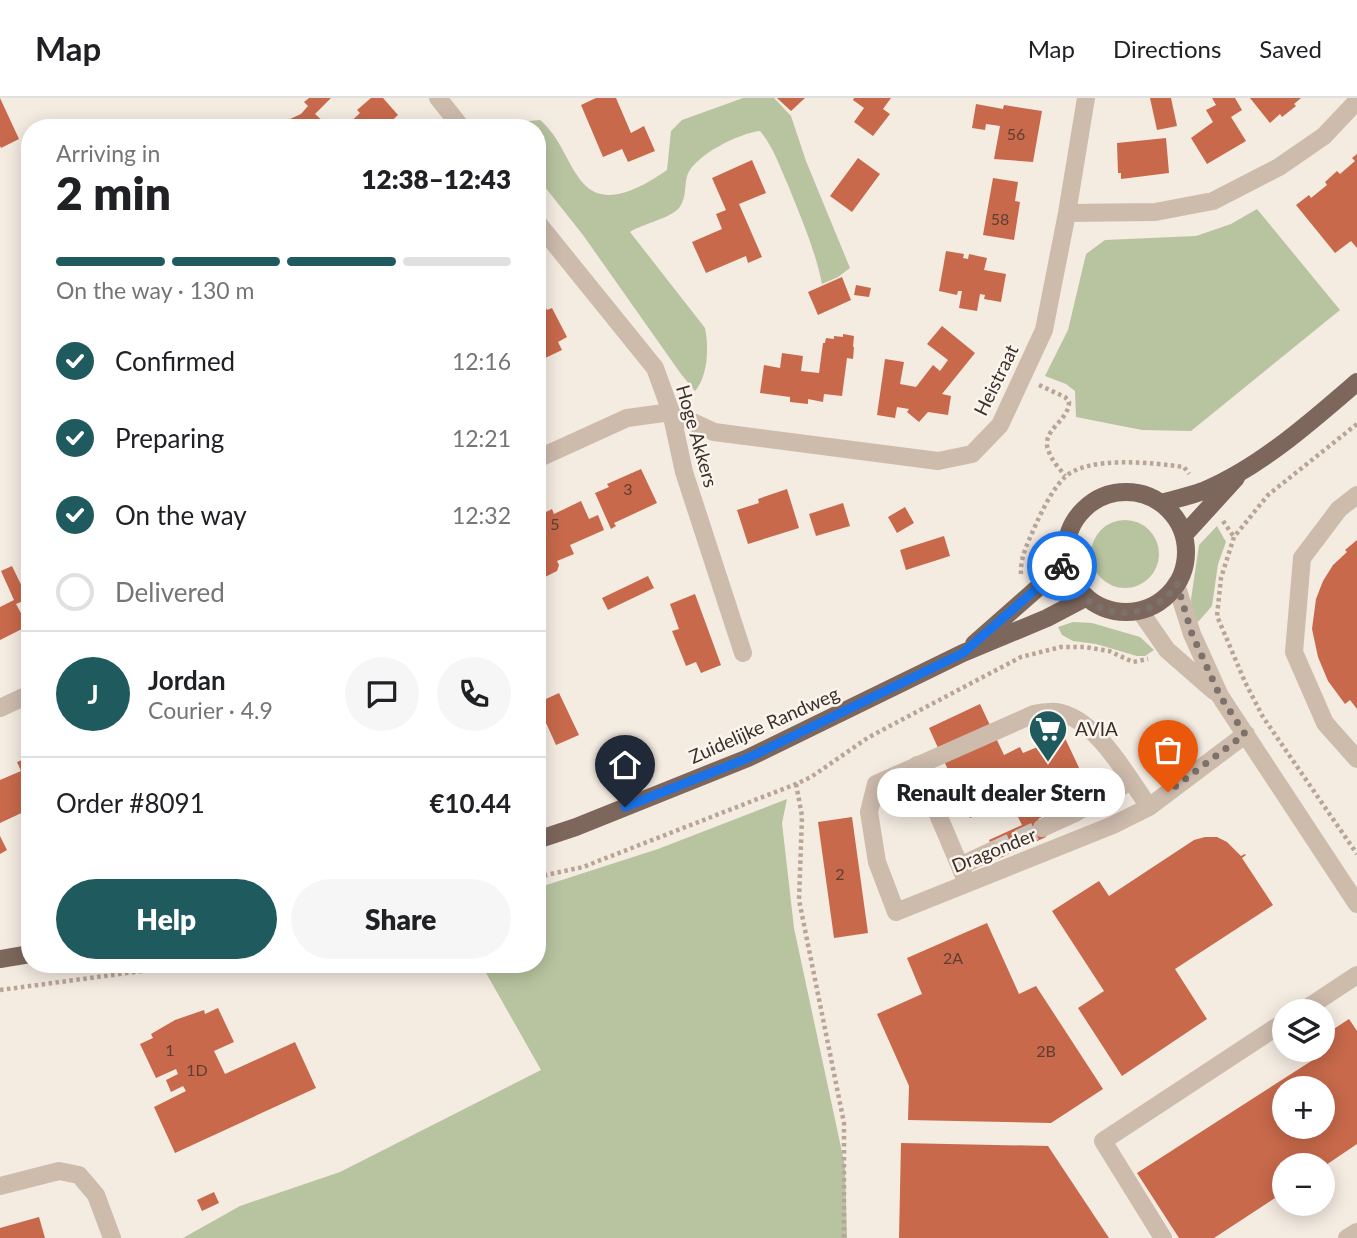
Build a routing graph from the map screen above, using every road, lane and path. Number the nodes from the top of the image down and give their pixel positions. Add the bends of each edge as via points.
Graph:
1 (438, 98) edge
2 (1086, 98) edge
3 (1357, 101) edge
4 (455, 119) edge
5 (1067, 213) junction
6 (546, 233) edge
7 (1022, 377) junction
8 (1357, 382) edge
9 (671, 412) junction
10 (1357, 424) edge
11 (546, 455) edge
12 (1242, 471) junction
13 (1065, 476) dead end
14 (1357, 495) edge
15 (1161, 503) junction
16 (1184, 535) junction
17 (1066, 563) junction
18 (1177, 584) junction
19 (1085, 597) junction
20 (1140, 611) junction
21 (1061, 647) dead end
22 (743, 653) dead end
23 (963, 653) junction
24 (1220, 696) junction
25 (21, 698) edge
26 (0, 708) edge
27 (1245, 734) junction
28 (1357, 759) edge
29 (917, 765) junction
30 (1131, 780) junction
31 (796, 783) junction
32 (1149, 807) junction
33 (1042, 828) tunnel mouth
34 (546, 837) edge
35 (994, 850) tunnel mouth
36 (1357, 854) edge
37 (960, 866) junction
38 (546, 875) edge
39 (1350, 878) edge
40 (967, 883) junction
41 (1357, 904) edge
42 (21, 956) edge
43 (0, 959) edge
44 (128, 973) edge
45 (1357, 975) edge
46 (0, 990) edge
47 (1321, 999) edge
48 (1272, 1030) edge
49 (0, 1186) edge
50 (1357, 1231) edge
51 (112, 1238) edge
52 (844, 1238) edge
53 (1163, 1238) edge
54 (1347, 1238) edge

1 - 4 street
2 - 5 street, Heistraat
3 - 5 street via 1324,135 1279,167 1213,201 1155,212
5 - 7 street, Heistraat via 1044,330
6 - 9 street, Hoge Akkers via 655,369
7 - 9 street, Heistraat via 1000,425 972,454 937,461 715,432
7 - 13 path via 1069,402 1047,444
8 - 12 main road
9 - 11 street via 627,418
9 - 22 street, Hoge Akkers via 684,472
10 - 36 path via 1268,495 1234,537 1221,578 1217,617 1263,717
12 - 15 main road via 1202,491
12 - 16 main road
14 - 28 street via 1339,509 1302,558 1293,652 1325,723
15 - 16 main road
15 - 17 main road via 1143,494 1102,496 1072,523 1065,542
16 - 18 main road via 1186,554
17 - 19 main road
17 - 23 main road, Zuidelijke Randweg
18 - 20 main road via 1158,603
18 - 24 street via 1192,634
19 - 20 main road via 1101,608
19 - 23 main road, Zuidelijke Randweg
20 - 24 street via 1167,650
21 - 31 path via 1021,657 869,737
23 - 34 main road, Zuidelijke Randweg via 748,758
24 - 27 street
25 - 26 street
27 - 32 street, Dragonder
27 - 39 street
29 - 30 street via 1034,714 1056,712 1078,720
29 - 37 street
29 - 40 street, Dragonder via 876,784 869,812 877,862 896,912
30 - 32 street
30 - 33 street
31 - 38 path via 583,867
31 - 52 path via 802,816 799,900 844,1123
32 - 40 street, Dragonder
35 - 37 street
37 - 40 street
39 - 41 street
42 - 43 main road
44 - 46 path
45 - 47 street
48 - 53 street via 1103,1141
49 - 51 street via 59,1171 79,1174 96,1195
50 - 54 street

